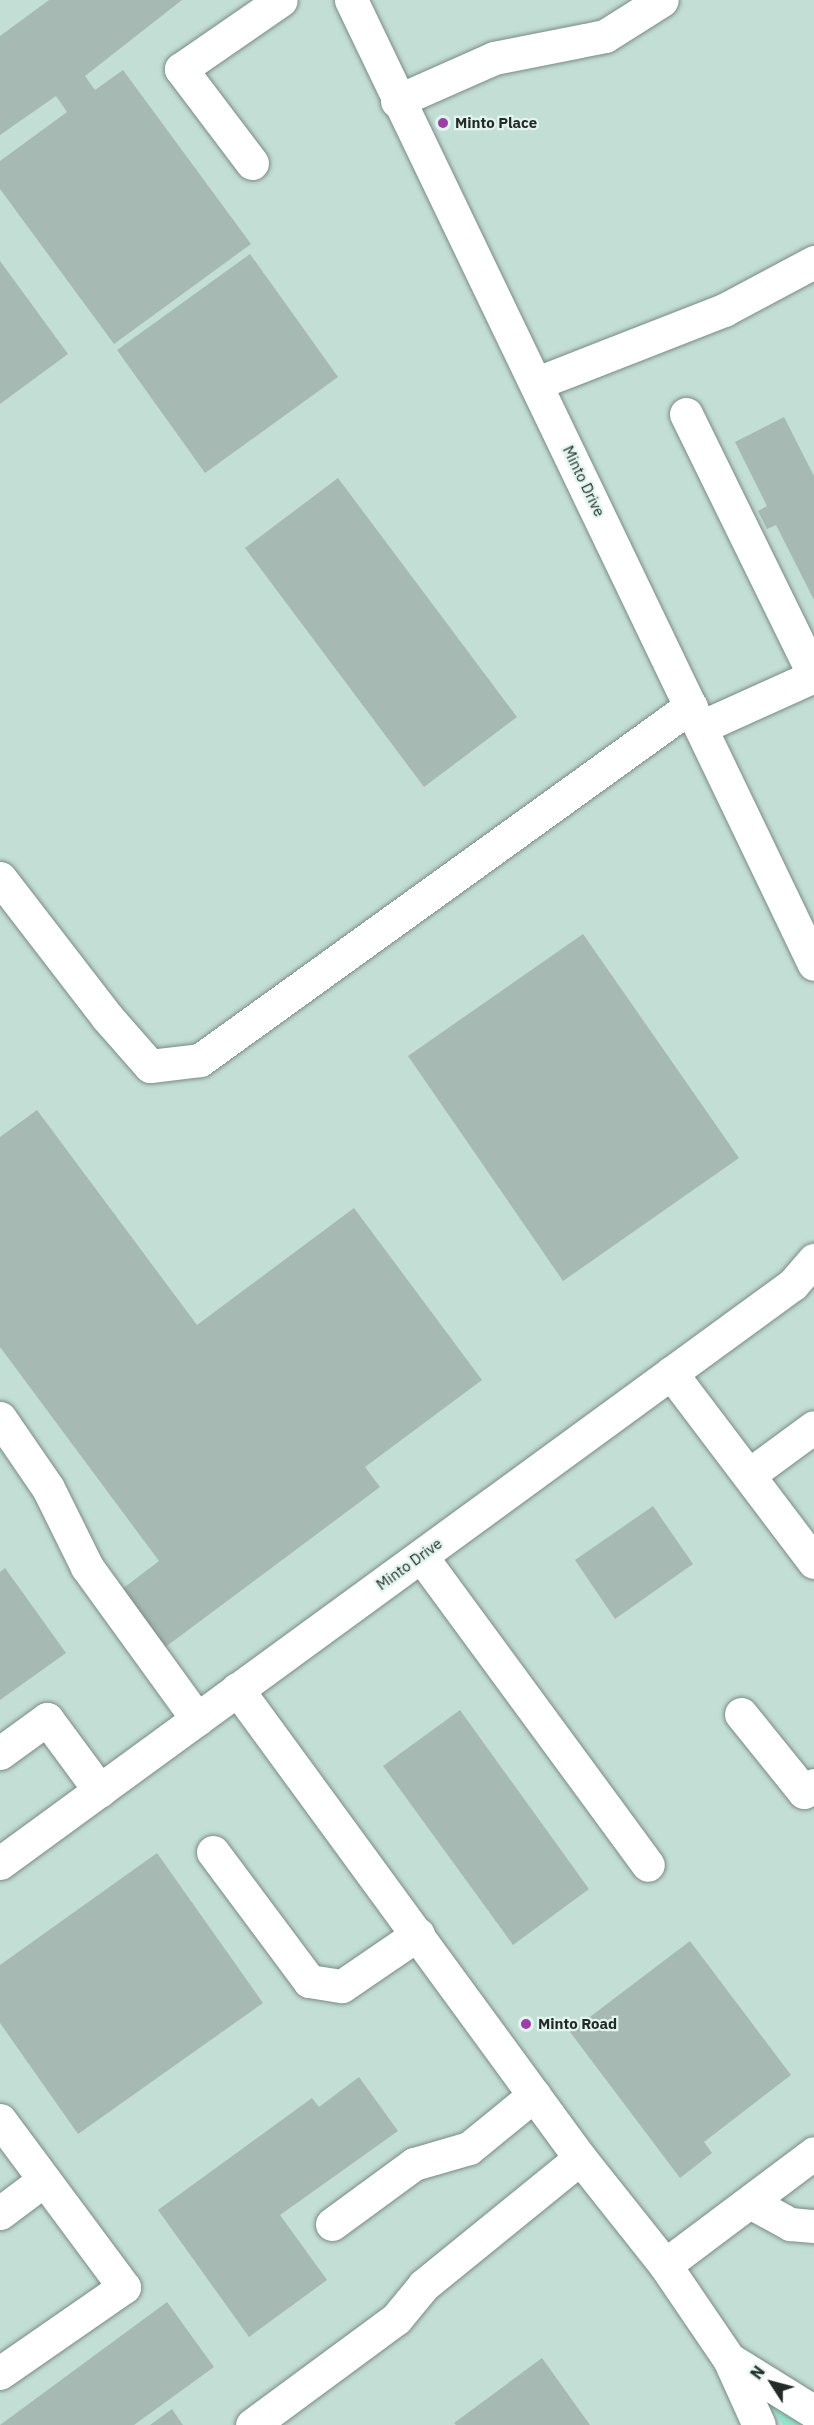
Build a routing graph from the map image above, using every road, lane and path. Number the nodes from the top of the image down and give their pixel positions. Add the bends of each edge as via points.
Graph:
1 (281, 0) edge
2 (351, 0) edge
3 (662, 0) edge
4 (397, 101) junction
5 (252, 163) dead end
6 (814, 262) edge
7 (537, 383) junction
8 (686, 414) dead end
9 (814, 676) edge
10 (696, 717) junction
11 (0, 878) edge
12 (814, 964) edge
13 (814, 1260) edge
14 (671, 1373) junction
15 (0, 1418) edge
16 (814, 1427) edge
17 (750, 1474) junction
18 (421, 1556) junction
19 (814, 1562) edge
20 (237, 1689) junction
21 (741, 1713) dead end
22 (197, 1719) junction
23 (0, 1753) edge
24 (814, 1785) edge
25 (100, 1791) junction
26 (213, 1852) dead end
27 (0, 1863) edge
28 (648, 1865) dead end
29 (418, 1934) junction
30 (534, 2095) junction
31 (0, 2120) edge
32 (814, 2152) edge
33 (580, 2158) junction
34 (44, 2180) junction
35 (750, 2202) junction
36 (0, 2212) edge
37 (332, 2224) dead end
38 (814, 2226) edge
39 (664, 2265) junction
40 (729, 2359) junction
41 (0, 2373) edge
42 (814, 2412) edge
43 (252, 2425) edge
44 (759, 2425) edge

1 - 5 street via 181,69
2 - 4 street, Minto Drive
3 - 4 street via 605,36 494,58
4 - 7 street, Minto Drive
6 - 7 street via 724,310
7 - 10 street, Minto Drive
8 - 9 street
9 - 10 street
10 - 11 street via 200,1059 150,1066 107,1017
10 - 12 street, Minto Drive
13 - 14 street, Minto Drive via 793,1284
14 - 17 street
14 - 18 street, Minto Drive
15 - 22 street via 48,1488 87,1567
16 - 17 street
17 - 19 street
18 - 20 street, Minto Drive
18 - 28 street
20 - 22 street, Minto Drive
20 - 29 street
21 - 24 street via 804,1792
22 - 25 street, Minto Drive
23 - 25 street via 47,1719
25 - 27 street, Minto Drive
26 - 29 street via 309,1981 342,1986
29 - 30 street
30 - 33 street
30 - 37 street via 468,2148 414,2164
31 - 34 street
32 - 35 street
33 - 39 street
33 - 43 street via 424,2285 396,2319
34 - 36 street
34 - 41 street via 124,2287
35 - 38 street via 790,2224
35 - 39 street
39 - 40 street
40 - 42 street
40 - 44 street

